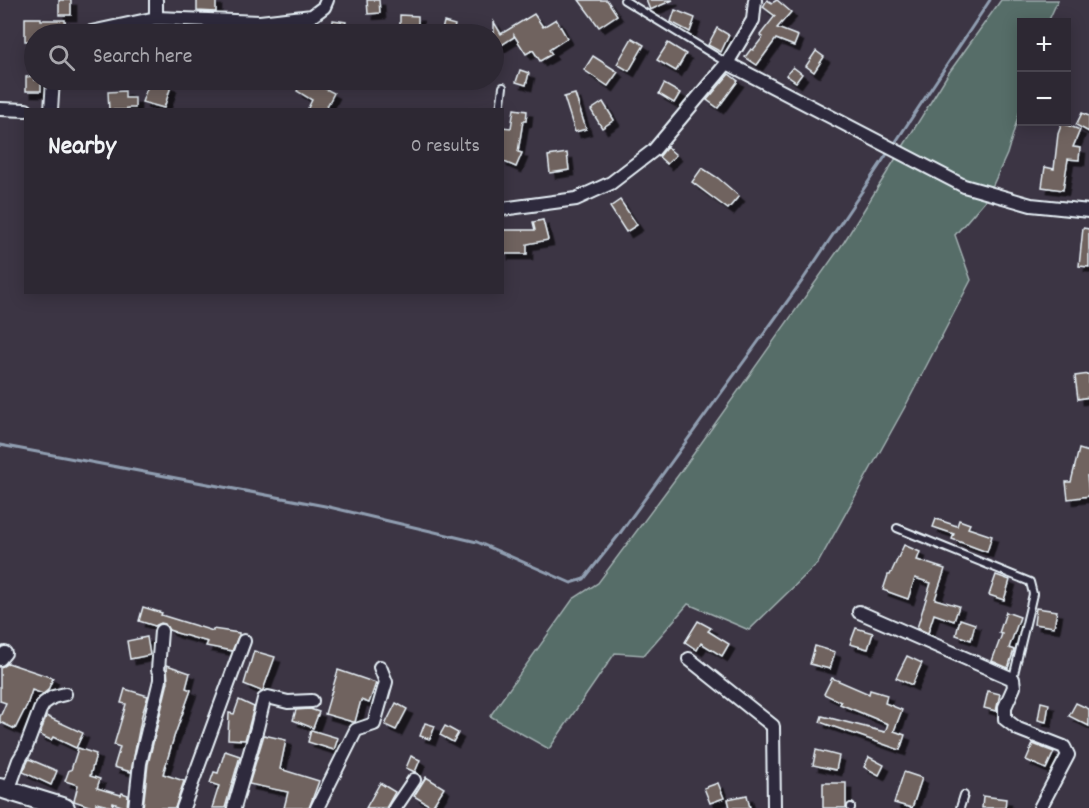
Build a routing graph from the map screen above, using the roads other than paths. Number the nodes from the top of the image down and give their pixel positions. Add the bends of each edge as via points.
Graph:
1 (156, 0) edge
2 (327, 0) edge
3 (624, 0) edge
4 (755, 0) edge
5 (156, 18) junction
6 (128, 24) edge
7 (727, 63) junction
8 (52, 90) edge
9 (503, 90) edge
10 (51, 108) edge
11 (500, 108) edge
12 (0, 109) edge
13 (24, 110) edge
14 (504, 209) edge
15 (1089, 211) edge
16 (897, 528) dead end
17 (859, 612) dead end
18 (161, 631) dead end
19 (244, 641) dead end
20 (689, 659) dead end
21 (380, 667) dead end
22 (1012, 679) junction
23 (65, 694) dead end
24 (312, 701) dead end
25 (414, 780) dead end
26 (4, 789) edge
27 (964, 795) dead end
28 (65, 808) edge
29 (135, 808) edge
30 (183, 808) edge
31 (234, 808) edge
32 (317, 808) edge
33 (395, 808) edge
34 (774, 808) edge
35 (960, 808) edge
36 (1040, 808) edge

1 - 5 street
2 - 5 street via 312,16 260,22
3 - 7 lane
4 - 7 street via 753,20
5 - 6 street
7 - 14 street via 654,150 611,183 576,199
7 - 15 street via 964,186 1031,205
8 - 10 street
9 - 11 lane
12 - 13 street
16 - 22 lane via 1030,582 1033,594
17 - 22 street
18 - 29 street via 160,680 140,763
19 - 30 street
20 - 34 street via 773,726
21 - 32 street via 386,682 374,724 356,730
22 - 36 street via 1014,687 1005,707 1005,720 1064,747 1068,755
23 - 26 street via 44,703
24 - 31 street via 264,699
25 - 33 street
26 - 28 street
27 - 35 lane

